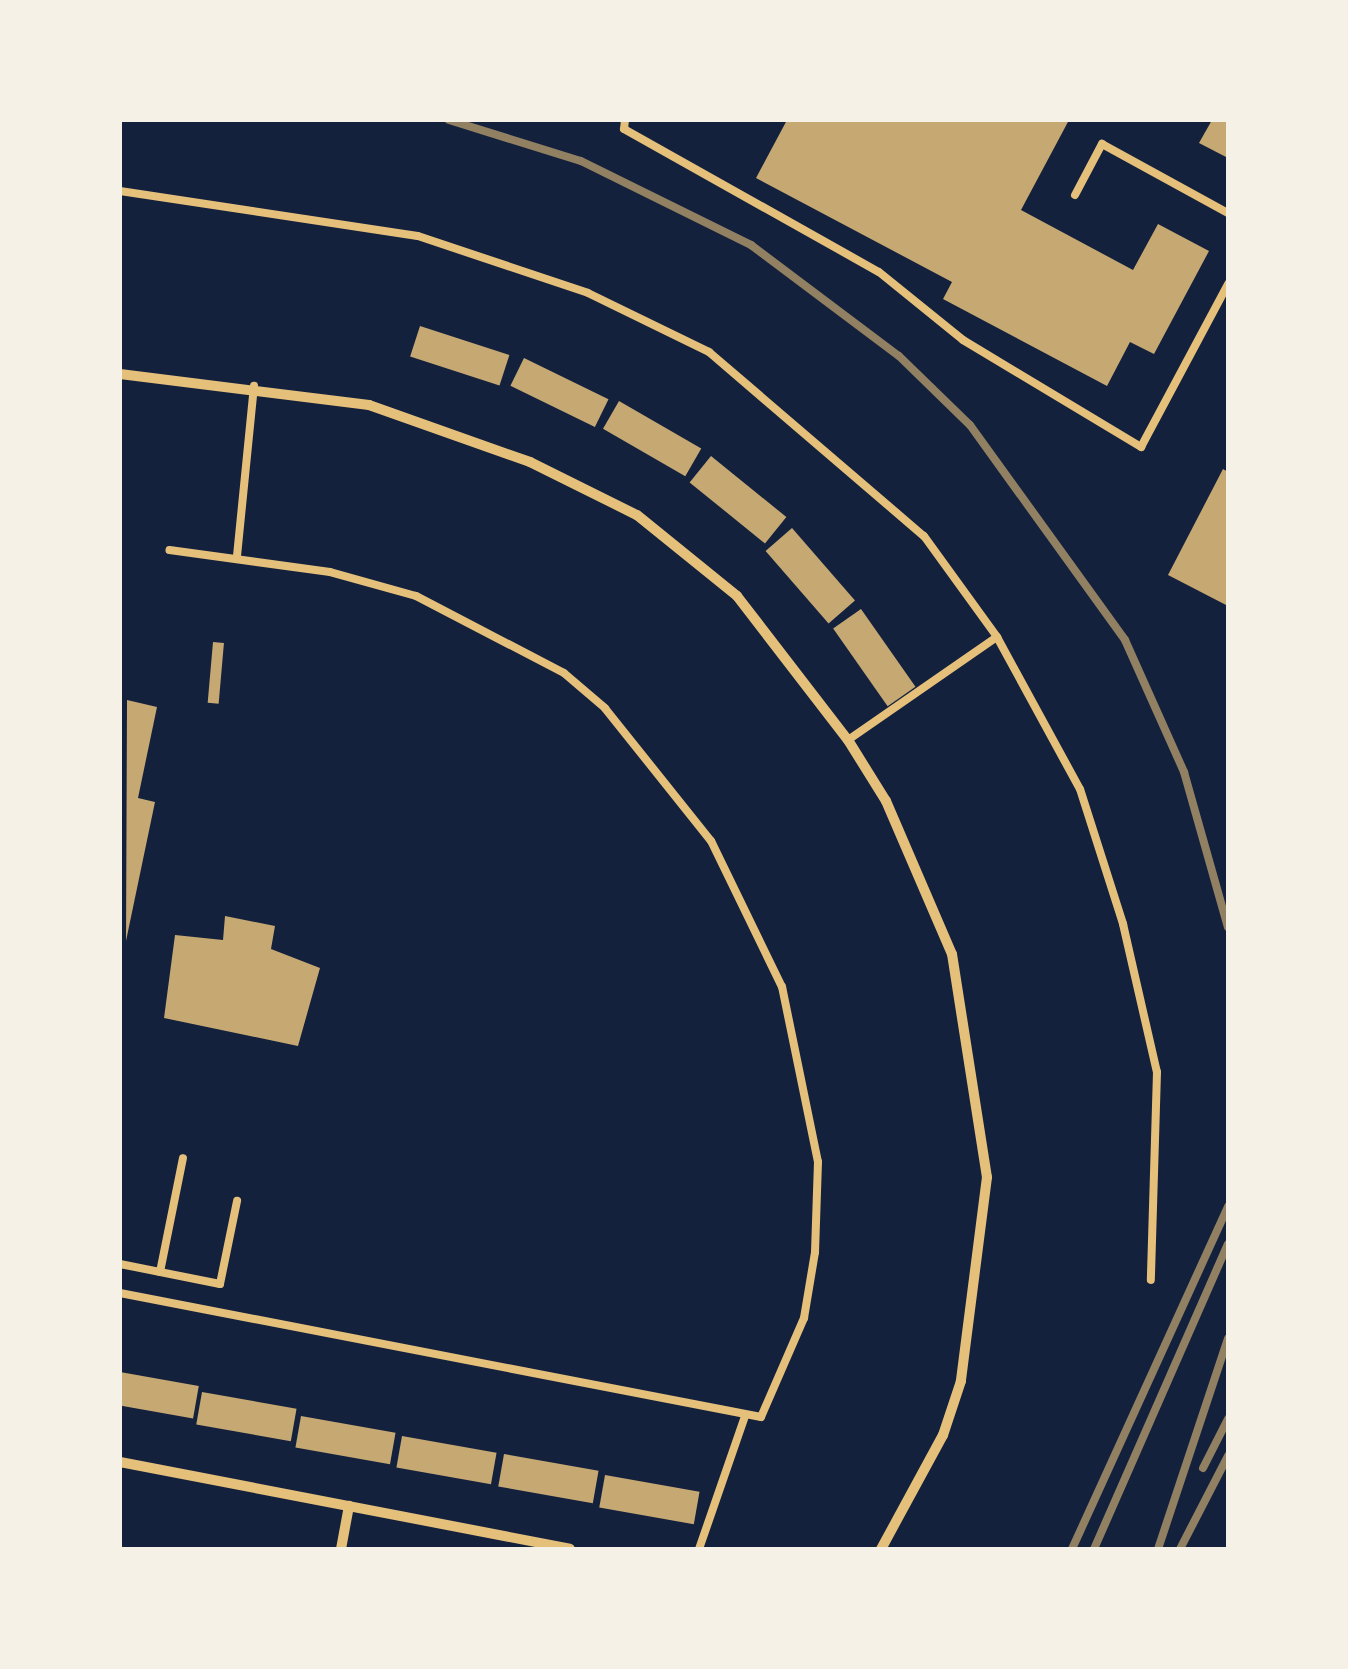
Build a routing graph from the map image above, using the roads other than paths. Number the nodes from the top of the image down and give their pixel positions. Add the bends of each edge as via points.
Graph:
1 (625, 120) edge
2 (120, 190) edge
3 (1075, 195) dead end
4 (1228, 213) edge
5 (1228, 284) edge
6 (120, 374) edge
7 (254, 386) junction
8 (170, 550) dead end
9 (237, 556) junction
10 (996, 636) junction
11 (848, 740) junction
12 (183, 1158) dead end
13 (237, 1201) dead end
14 (120, 1264) edge
15 (160, 1272) junction
16 (1151, 1280) dead end
17 (120, 1293) edge
18 (746, 1416) junction
19 (120, 1462) edge
20 (349, 1506) junction
21 (525, 1545) edge
22 (341, 1549) edge
23 (570, 1549) edge
24 (699, 1549) edge
25 (881, 1549) edge

1 - 5 lane via 624,129 879,272 963,340 1140,447
2 - 10 lane via 418,236 588,293 709,352 924,536
3 - 4 lane via 1102,144
6 - 7 street
7 - 9 lane
7 - 11 street via 440,425 637,514 737,596
8 - 9 lane
9 - 18 lane via 416,596 564,674 654,763 711,841 782,987 818,1162 804,1318 769,1412
10 - 11 lane
10 - 16 lane via 1080,789 1123,924 1158,1072
11 - 25 street via 894,818 952,954 987,1176 961,1380 943,1435
12 - 15 lane
13 - 15 lane via 220,1284
14 - 15 lane
17 - 18 lane
18 - 24 lane
19 - 20 street
20 - 21 street
20 - 22 street
21 - 23 street

